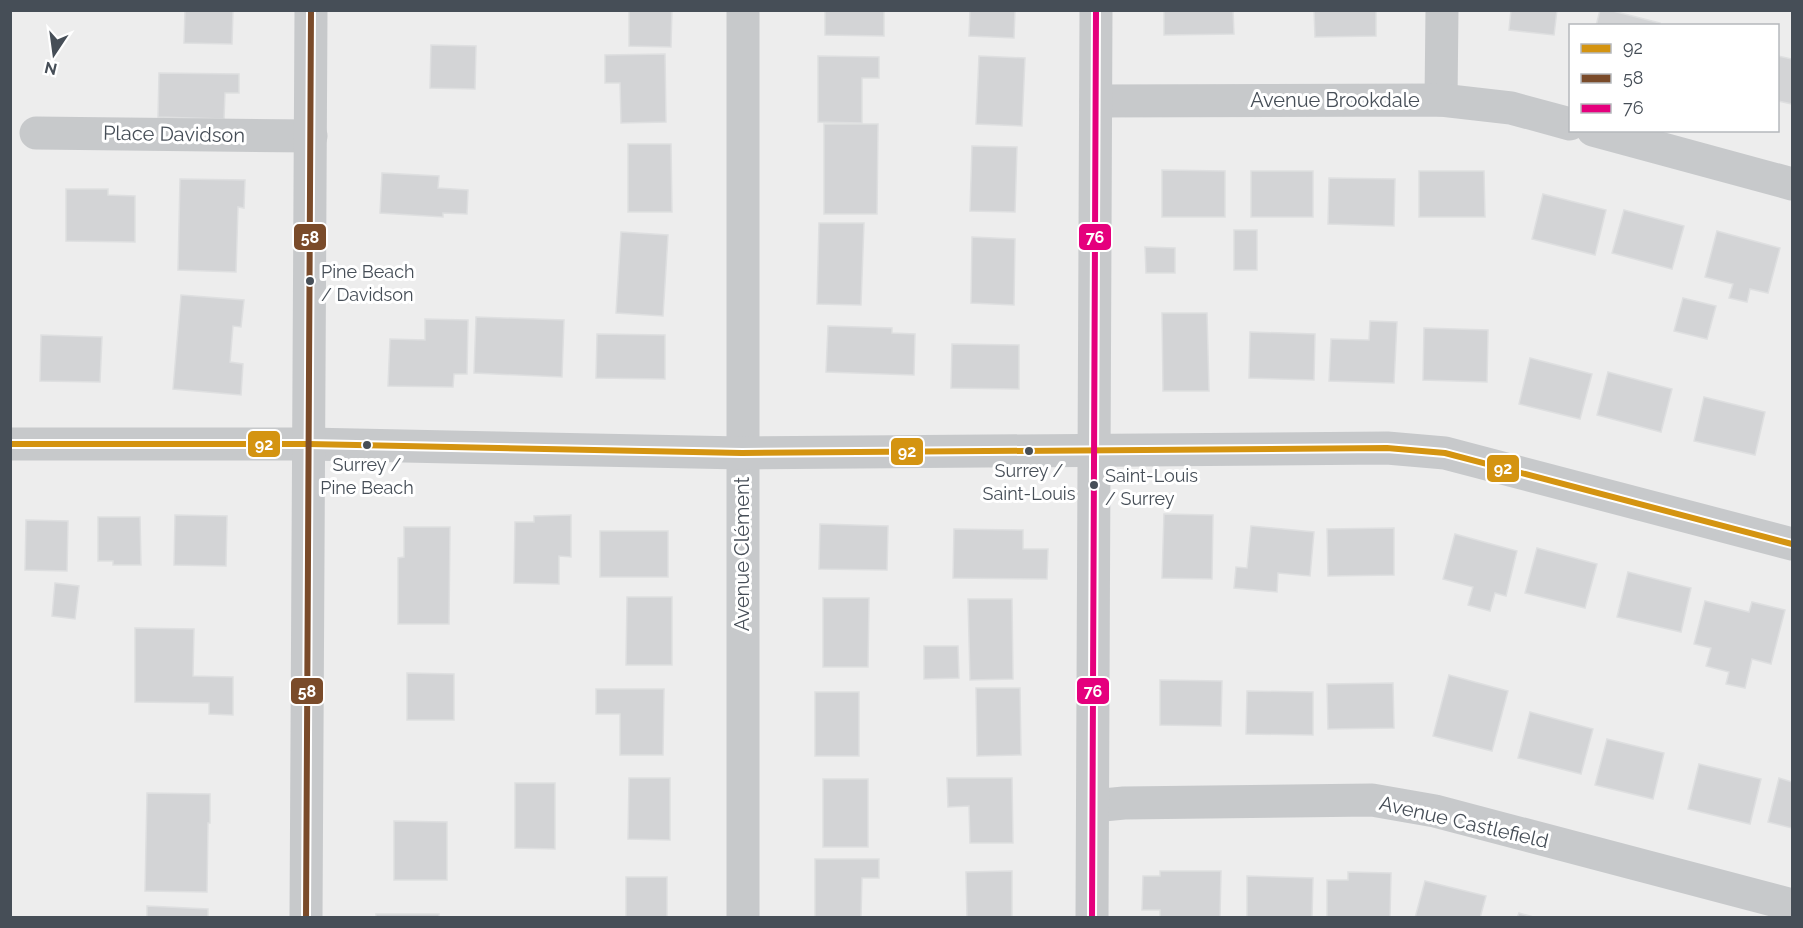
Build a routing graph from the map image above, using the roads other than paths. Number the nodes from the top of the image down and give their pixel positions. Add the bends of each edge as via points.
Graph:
1 (311, 10) edge
2 (743, 10) edge
3 (1096, 10) edge
4 (1442, 10) edge
5 (1441, 100) junction
6 (1096, 101) junction
7 (1569, 124) edge
8 (1600, 132) edge
9 (36, 133) dead end
10 (311, 136) junction
11 (1792, 184) edge
12 (10, 444) edge
13 (309, 444) junction
14 (1095, 451) junction
15 (742, 453) junction
16 (1792, 544) edge
17 (1093, 806) junction
18 (1792, 905) edge
19 (306, 918) edge
20 (743, 918) edge
21 (1092, 918) edge

1 - 10 street
2 - 15 street, Avenue Clément
3 - 6 street
4 - 5 street
5 - 6 street, Avenue Brookdale
5 - 7 street, Avenue Brookdale via 1511,108
6 - 14 street
8 - 11 street
9 - 10 street, Place Davidson
10 - 13 street
12 - 13 street
13 - 15 street
13 - 19 street
14 - 15 street
14 - 16 street via 1387,448 1445,453
14 - 17 street
15 - 20 street, Avenue Clément
17 - 18 street, Avenue Castlefield via 1372,800 1435,811
17 - 21 street

